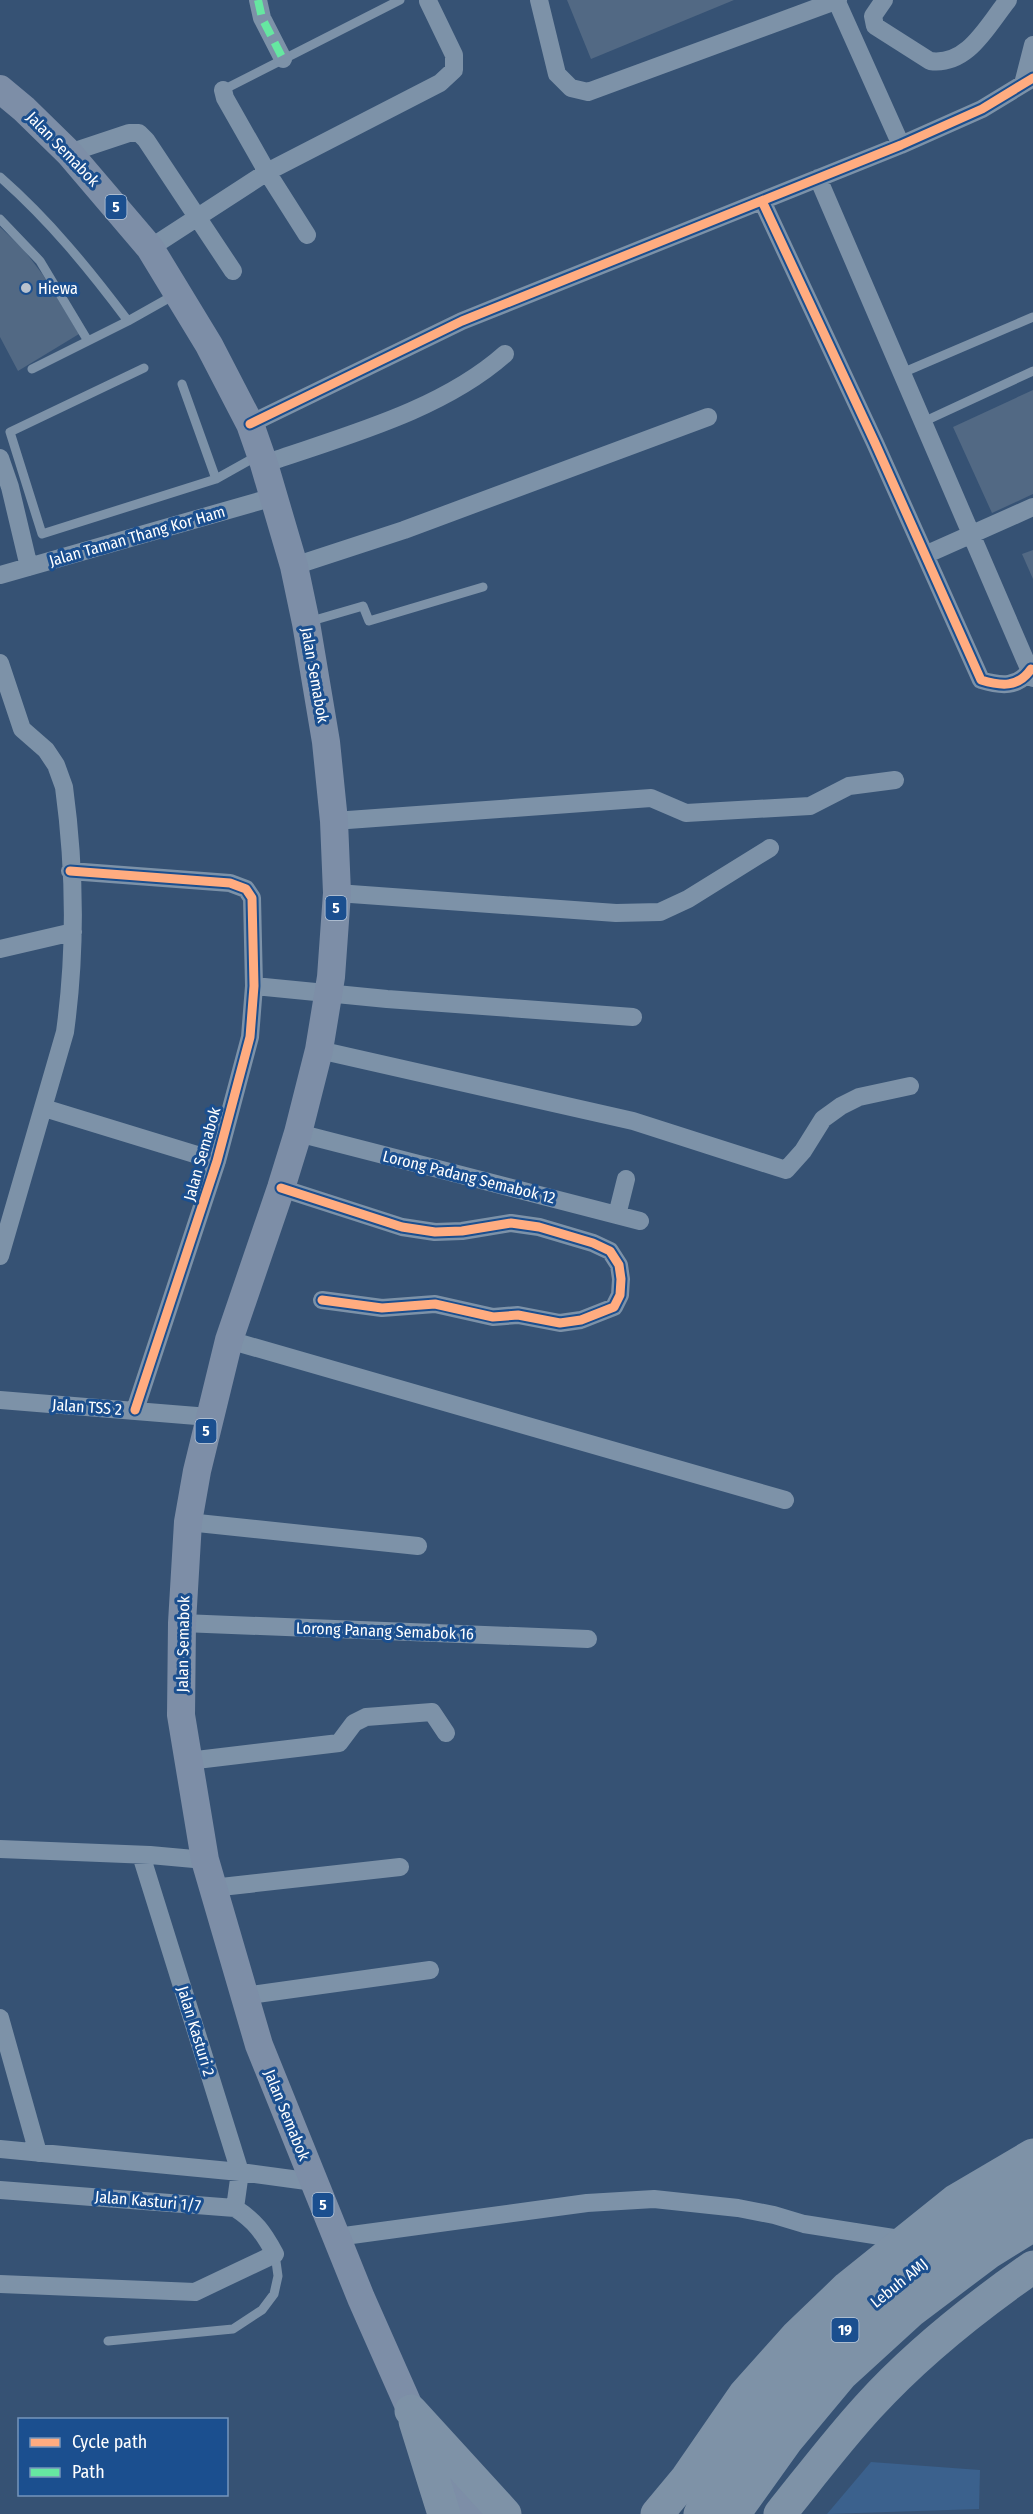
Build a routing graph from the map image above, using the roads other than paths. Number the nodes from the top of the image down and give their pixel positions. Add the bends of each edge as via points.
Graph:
1 (258, 0) edge
2 (400, 0) edge
3 (539, 0) edge
4 (884, 0) edge
5 (1008, 0) edge
6 (427, 1) edge
7 (837, 1) edge
8 (1033, 45) edge
9 (283, 59) junction
10 (1028, 81) edge
11 (0, 89) edge
12 (223, 90) joint
13 (901, 145) junction
14 (69, 153) junction
15 (267, 172) junction
16 (0, 177) edge
17 (818, 178) junction
18 (762, 201) junction
19 (198, 216) junction
20 (0, 219) edge
21 (307, 235) dead end
22 (150, 248) junction
23 (233, 271) dead end
24 (178, 293) junction
25 (1033, 317) edge
26 (128, 321) junction
27 (88, 341) junction
28 (505, 354) dead end
29 (144, 368) dead end
30 (32, 369) dead end
31 (1033, 371) edge
32 (902, 373) junction
33 (182, 384) dead end
34 (708, 417) dead end
35 (923, 422) junction
36 (250, 424) junction
37 (0, 458) edge
38 (262, 459) junction
39 (216, 479) junction
40 (5, 488) edge
41 (274, 497) junction
42 (1033, 507) edge
43 (972, 535) junction
44 (925, 555) junction
45 (294, 566) junction
46 (29, 567) junction
47 (0, 575) edge
48 (483, 587) dead end
49 (306, 623) junction
50 (0, 663) edge
51 (1032, 674) edge
52 (895, 780) dead end
53 (334, 821) junction
54 (770, 848) dead end
55 (70, 871) junction
56 (336, 893) junction
57 (73, 932) junction
58 (0, 949) edge
59 (254, 986) junction
60 (329, 994) junction
61 (633, 1017) dead end
62 (319, 1050) junction
63 (910, 1086) dead end
64 (44, 1108) junction
65 (298, 1133) junction
66 (217, 1161) junction
67 (626, 1179) dead end
68 (281, 1188) junction
69 (617, 1215) junction
70 (640, 1221) dead end
71 (0, 1256) edge
72 (322, 1299) dead end
73 (228, 1340) junction
74 (0, 1400) edge
75 (135, 1410) junction
76 (209, 1417) junction
77 (785, 1500) dead end
78 (188, 1522) junction
79 (418, 1546) dead end
80 (182, 1623) junction
81 (588, 1639) dead end
82 (446, 1733) dead end
83 (188, 1761) junction
84 (0, 1849) edge
85 (152, 1855) junction
86 (205, 1860) junction
87 (400, 1867) dead end
88 (212, 1888) junction
89 (430, 1970) dead end
90 (243, 1996) junction
91 (0, 2018) edge
92 (5, 2050) edge
93 (0, 2149) edge
94 (38, 2153) junction
95 (1033, 2155) edge
96 (250, 2173) junction
97 (314, 2182) junction
98 (0, 2190) edge
99 (1033, 2190) edge
100 (235, 2208) junction
101 (1033, 2225) edge
102 (337, 2238) junction
103 (906, 2240) junction
104 (275, 2254) junction
105 (1033, 2267) edge
106 (0, 2284) edge
107 (108, 2341) dead end
108 (411, 2410) junction
109 (687, 2478) junction
110 (444, 2514) edge
111 (474, 2514) edge
112 (492, 2514) edge
113 (505, 2514) edge
114 (657, 2514) edge
115 (671, 2514) edge
116 (700, 2514) edge
117 (734, 2514) edge
118 (780, 2514) edge

1 - 9 street via 262,18
2 - 9 lane
3 - 7 street via 556,74 571,88 588,92
4 - 5 street via 873,16 875,26 930,61 940,63 966,54
6 - 15 street via 454,55 454,70 440,83
7 - 13 street
8 - 10 street
9 - 12 lane
10 - 13 street via 982,109
11 - 14 main road, Jalan Semabok / 5
12 - 15 street
13 - 17 street
14 - 19 street via 129,132 139,133
14 - 22 main road, Jalan Semabok / 5
15 - 19 street
15 - 21 street
16 - 26 lane via 35,208
17 - 18 street
17 - 32 street
18 - 36 street via 462,321
18 - 44 street
19 - 22 street
19 - 23 street
20 - 27 lane via 40,261
22 - 24 main road, Jalan Semabok / 5
24 - 26 lane
24 - 36 main road, Jalan Semabok / 5
25 - 32 lane
26 - 27 lane
27 - 30 lane
28 - 38 street via 445,394 387,421
29 - 39 lane via 10,432 42,534
31 - 35 lane
32 - 35 street
33 - 39 lane
34 - 45 street via 404,530
35 - 43 street
36 - 38 main road, Jalan Semabok / 5
37 - 40 street
38 - 39 lane
38 - 41 main road, Jalan Semabok / 5
40 - 46 street
41 - 45 main road, Jalan Semabok / 5
41 - 46 street, Jalan Taman Thang Kor Ham
42 - 43 street
43 - 44 street
43 - 51 street
44 - 51 street via 981,681 1011,684
45 - 49 main road, Jalan Semabok / 5
46 - 47 street, Jalan Taman Thang Kor Ham
48 - 49 lane via 369,621 363,606
49 - 53 main road, Jalan Semabok / 5 via 326,742
50 - 55 street via 22,729 46,750 64,787
52 - 53 street via 849,786 810,806 686,813 651,798
53 - 56 main road, Jalan Semabok / 5
54 - 56 street via 660,912 616,913
55 - 57 street
55 - 59 street, Jalan Semabok via 230,883 246,889 252,898
56 - 60 main road, Jalan Semabok / 5
57 - 58 street
57 - 64 street via 65,1032
59 - 60 street
59 - 66 street, Jalan Semabok via 250,1037
60 - 61 street
60 - 62 main road, Jalan Semabok / 5
62 - 63 street via 633,1121 786,1170 823,1119 841,1106 858,1097
62 - 65 main road, Jalan Semabok / 5
64 - 66 street
64 - 71 street
65 - 68 main road, Jalan Semabok / 5
65 - 69 street, Lorong Padang Semabok 12
66 - 75 street, Jalan Semabok
67 - 69 street
68 - 72 street via 402,1227 435,1232 511,1223 566,1233 610,1251 619,1265 621,1279 614,1306 581,1320 560,1323 518,1315 493,1317 435,1304 382,1308
68 - 73 main road, Jalan Semabok / 5
69 - 70 street, Lorong Padang Semabok 12
73 - 76 main road, Jalan Semabok / 5
73 - 77 street
74 - 75 street, Jalan TSS 2
75 - 76 street, Jalan TSS 2
76 - 78 main road, Jalan Semabok / 5
78 - 79 street
78 - 80 main road, Jalan Semabok / 5
80 - 81 street, Lorong Panang Semabok 16
80 - 83 main road, Jalan Semabok / 5 via 182,1715
82 - 83 street via 432,1712 366,1717 354,1723 339,1743
83 - 86 main road, Jalan Semabok / 5
84 - 85 street
85 - 86 street
85 - 96 street, Jalan Kasturi 2
86 - 88 main road, Jalan Semabok / 5
87 - 88 street
88 - 90 main road, Jalan Semabok / 5
89 - 90 street
90 - 97 main road, Jalan Semabok / 5
91 - 92 street
92 - 94 street
93 - 94 street
94 - 96 street
95 - 103 highway via 955,2201
96 - 97 street
96 - 100 street, Jalan Kasturi 2
97 - 102 main road, Jalan Semabok / 5
98 - 100 street, Jalan Kasturi 1/7
99 - 116 highway, Lebuh AMJ / 19 via 894,2283 820,2354 761,2421
100 - 104 street via 252,2219
101 - 117 highway, Lebuh AMJ / 19 via 988,2253 911,2311 842,2374 787,2440
102 - 103 street via 587,2203 654,2199 738,2208 804,2224
102 - 108 main road, Jalan Semabok / 5
103 - 109 highway via 795,2337 745,2394
104 - 106 street via 195,2292
104 - 107 lane via 278,2276 274,2294 262,2310 233,2329
105 - 118 highway via 924,2350 867,2407
108 - 110 highway
108 - 111 main road, Jalan Semabok / 5
108 - 112 main road, Jalan Semabok / 5
108 - 113 highway
109 - 114 highway
109 - 115 highway

